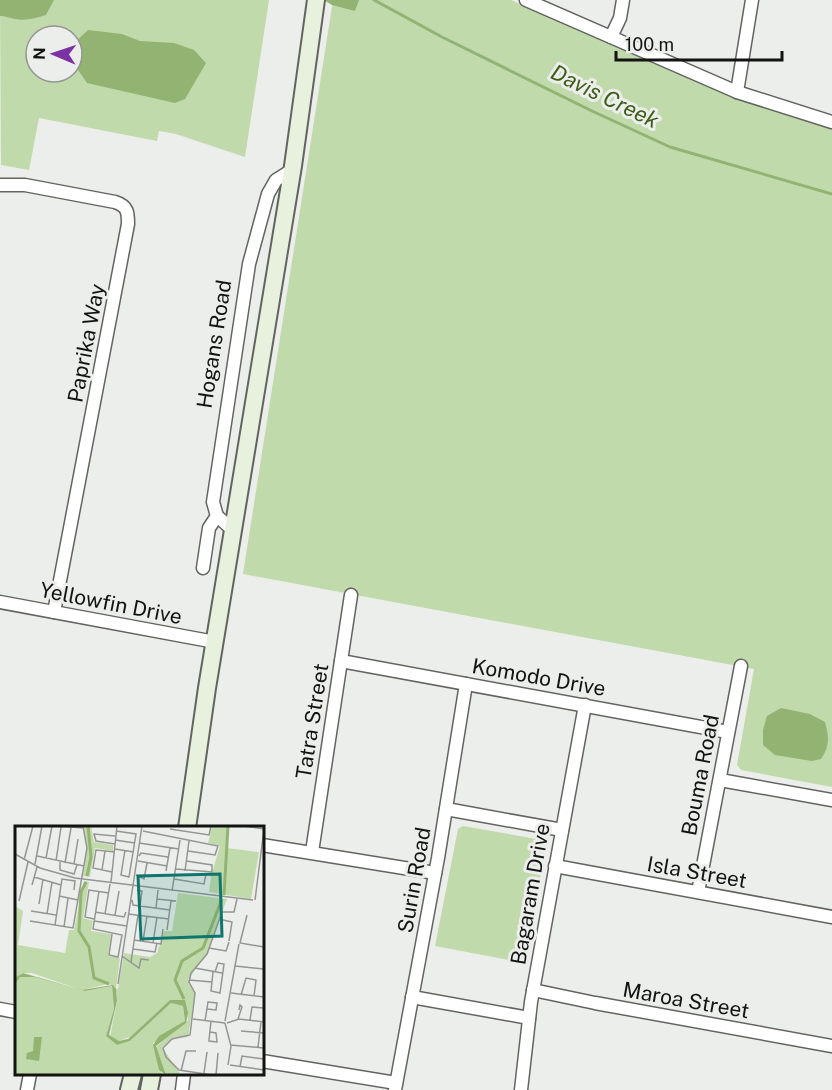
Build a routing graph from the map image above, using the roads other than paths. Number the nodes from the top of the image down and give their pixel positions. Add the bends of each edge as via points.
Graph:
1 (316, 0) edge
2 (526, 0) edge
3 (623, 0) edge
4 (752, 0) edge
5 (611, 38) junction
6 (737, 92) junction
7 (832, 122) edge
8 (292, 170) junction
9 (0, 185) edge
10 (217, 516) junction
11 (234, 531) junction
12 (202, 568) dead end
13 (351, 595) dead end
14 (0, 602) edge
15 (54, 612) junction
16 (215, 642) junction
17 (342, 661) junction
18 (741, 666) dead end
19 (466, 684) junction
20 (585, 705) junction
21 (728, 732) junction
22 (720, 780) junction
23 (832, 800) edge
24 (446, 809) junction
25 (187, 826) edge
26 (562, 830) junction
27 (264, 845) edge
28 (312, 852) junction
29 (555, 866) junction
30 (435, 873) junction
31 (698, 892) junction
32 (832, 917) edge
33 (533, 990) junction
34 (412, 997) junction
35 (0, 1009) edge
36 (15, 1012) edge
37 (528, 1018) junction
38 (832, 1046) edge
39 (264, 1061) edge
40 (30, 1075) edge
41 (133, 1075) edge
42 (152, 1075) edge
43 (184, 1075) edge
44 (395, 1086) edge
45 (27, 1090) edge
46 (129, 1090) edge
47 (149, 1090) edge
48 (182, 1090) edge
49 (521, 1090) edge

1 - 8 street
2 - 5 street
3 - 5 street
4 - 6 street
5 - 6 street
6 - 7 street
8 - 10 street, Hogans Road via 272,184 253,246 214,497
8 - 11 street
9 - 15 street, Paprika Way via 25,185 115,202 128,212
10 - 11 street
10 - 12 street via 209,528
11 - 16 street
13 - 17 street, Tatra Street
14 - 15 street, Yellowfin Drive
15 - 16 street, Yellowfin Drive
16 - 25 street
17 - 19 street, Komodo Drive
17 - 28 street, Tatra Street
18 - 21 street, Bouma Road
19 - 20 street, Komodo Drive
19 - 24 street, Surin Road
20 - 21 street, Komodo Drive
20 - 26 street, Bagaram Drive
21 - 22 street, Bouma Road
22 - 23 street
22 - 31 street, Bouma Road
24 - 26 street
24 - 30 street, Surin Road
26 - 29 street, Bagaram Drive
27 - 28 street
28 - 30 street
29 - 31 street, Isla Street
29 - 33 street, Bagaram Drive
30 - 34 street, Surin Road
31 - 32 street, Isla Street
33 - 37 street, Bagaram Drive
33 - 38 street, Maroa Street
34 - 37 street
34 - 44 street, Surin Road
35 - 36 street
37 - 49 street, Bagaram Drive
39 - 44 street, Surin Road
40 - 45 street
41 - 46 street
42 - 47 street
43 - 48 street

